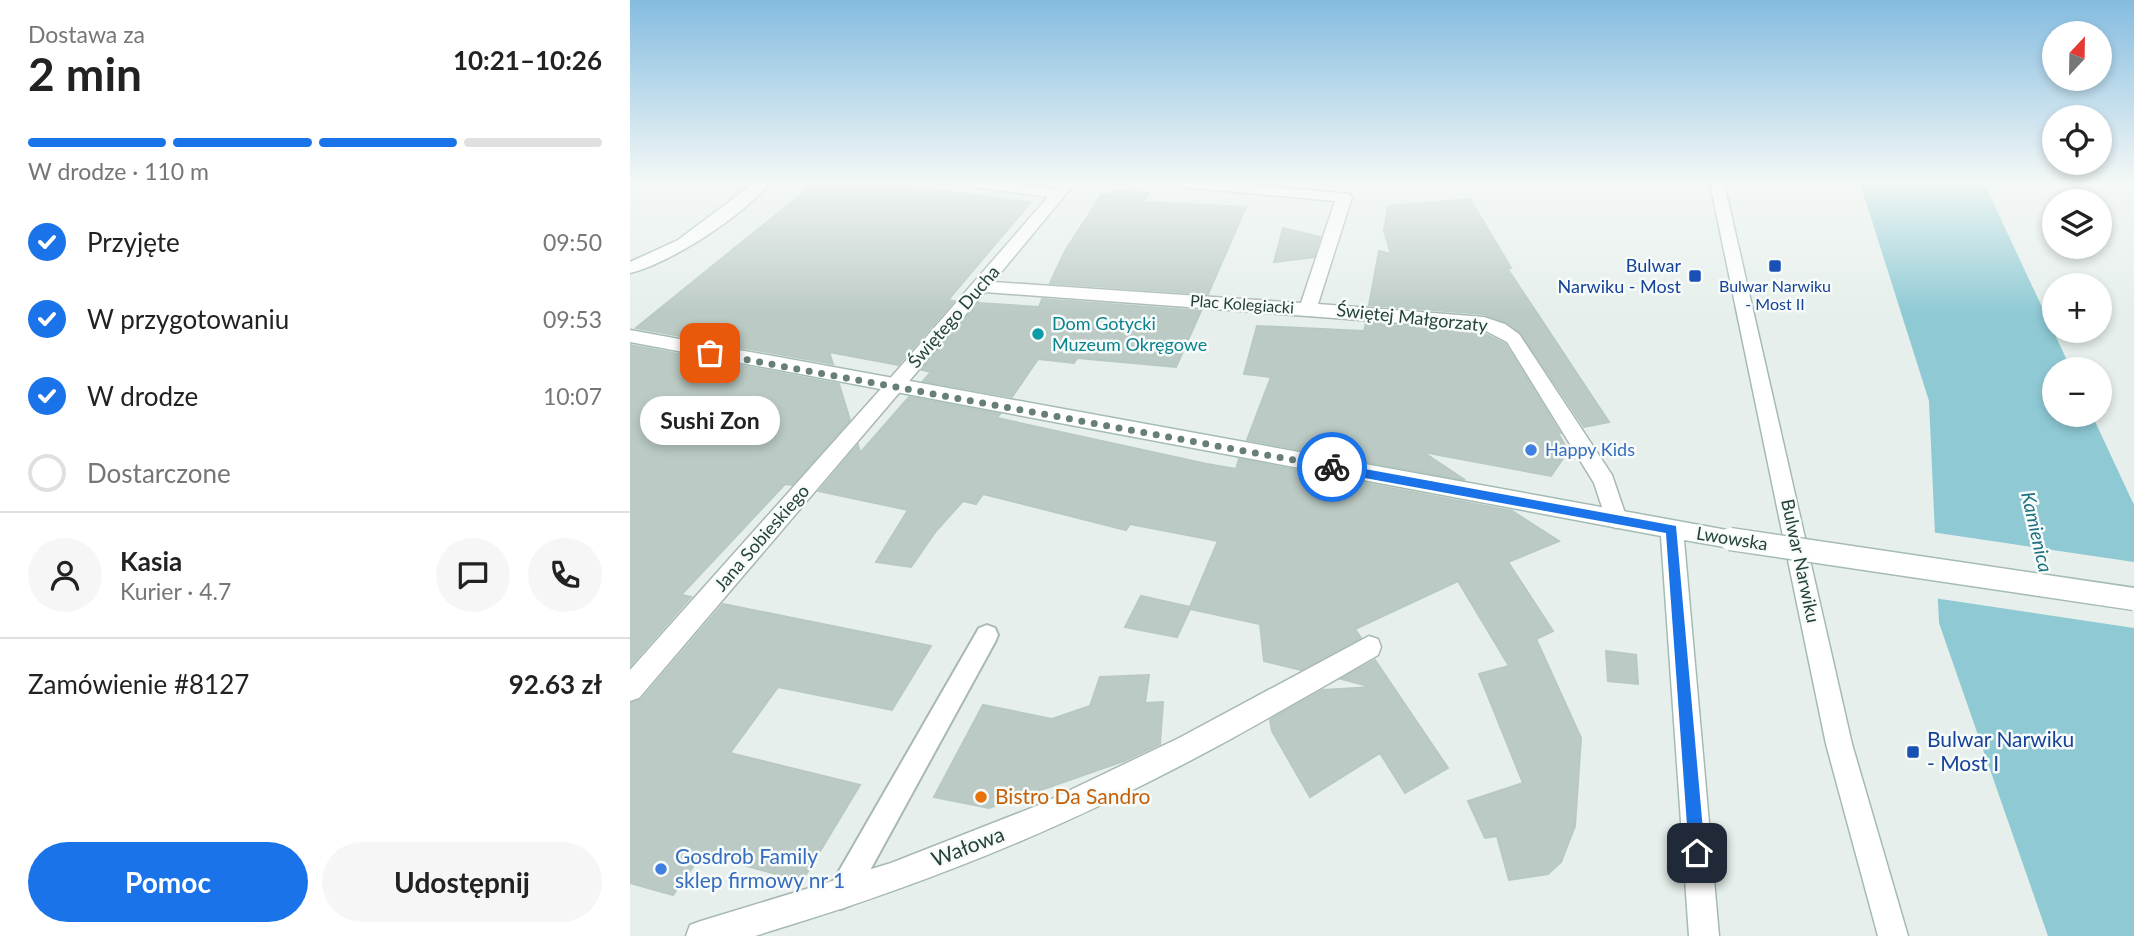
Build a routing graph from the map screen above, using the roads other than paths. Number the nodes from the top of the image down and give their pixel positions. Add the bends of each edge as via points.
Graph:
1 (707, 227) edge
2 (1031, 227) edge
3 (1334, 227) edge
4 (1726, 227) edge
5 (631, 271) edge
6 (981, 286) junction
7 (1308, 309) junction
8 (630, 336) edge
9 (894, 387) junction
10 (1616, 519) junction
11 (1672, 529) junction
12 (2134, 599) edge
13 (987, 635) dead end
14 (1369, 647) dead end
15 (630, 689) edge
16 (841, 895) junction
17 (701, 936) edge
18 (1703, 936) edge
19 (1893, 936) edge

1 - 5 street via 685,244
2 - 6 street, Świętego Ducha
3 - 7 street, Plac Kolegiacki
4 - 19 street, Bulwar Narwiku via 1839,744
6 - 7 street, Plac Kolegiacki
6 - 9 street, Świętego Ducha
7 - 10 street, Świętej Małgorzaty via 1469,321 1499,328 1513,338 1604,481
8 - 9 street, Lwowska
9 - 10 street, Lwowska
9 - 15 street, Jana Sobieskiego
10 - 11 street, Lwowska
11 - 12 street, Lwowska, bridge
11 - 18 street
13 - 16 lane
14 - 16 street, Wałowa via 1221,731 1131,775 1002,835
16 - 17 street, Wałowa

